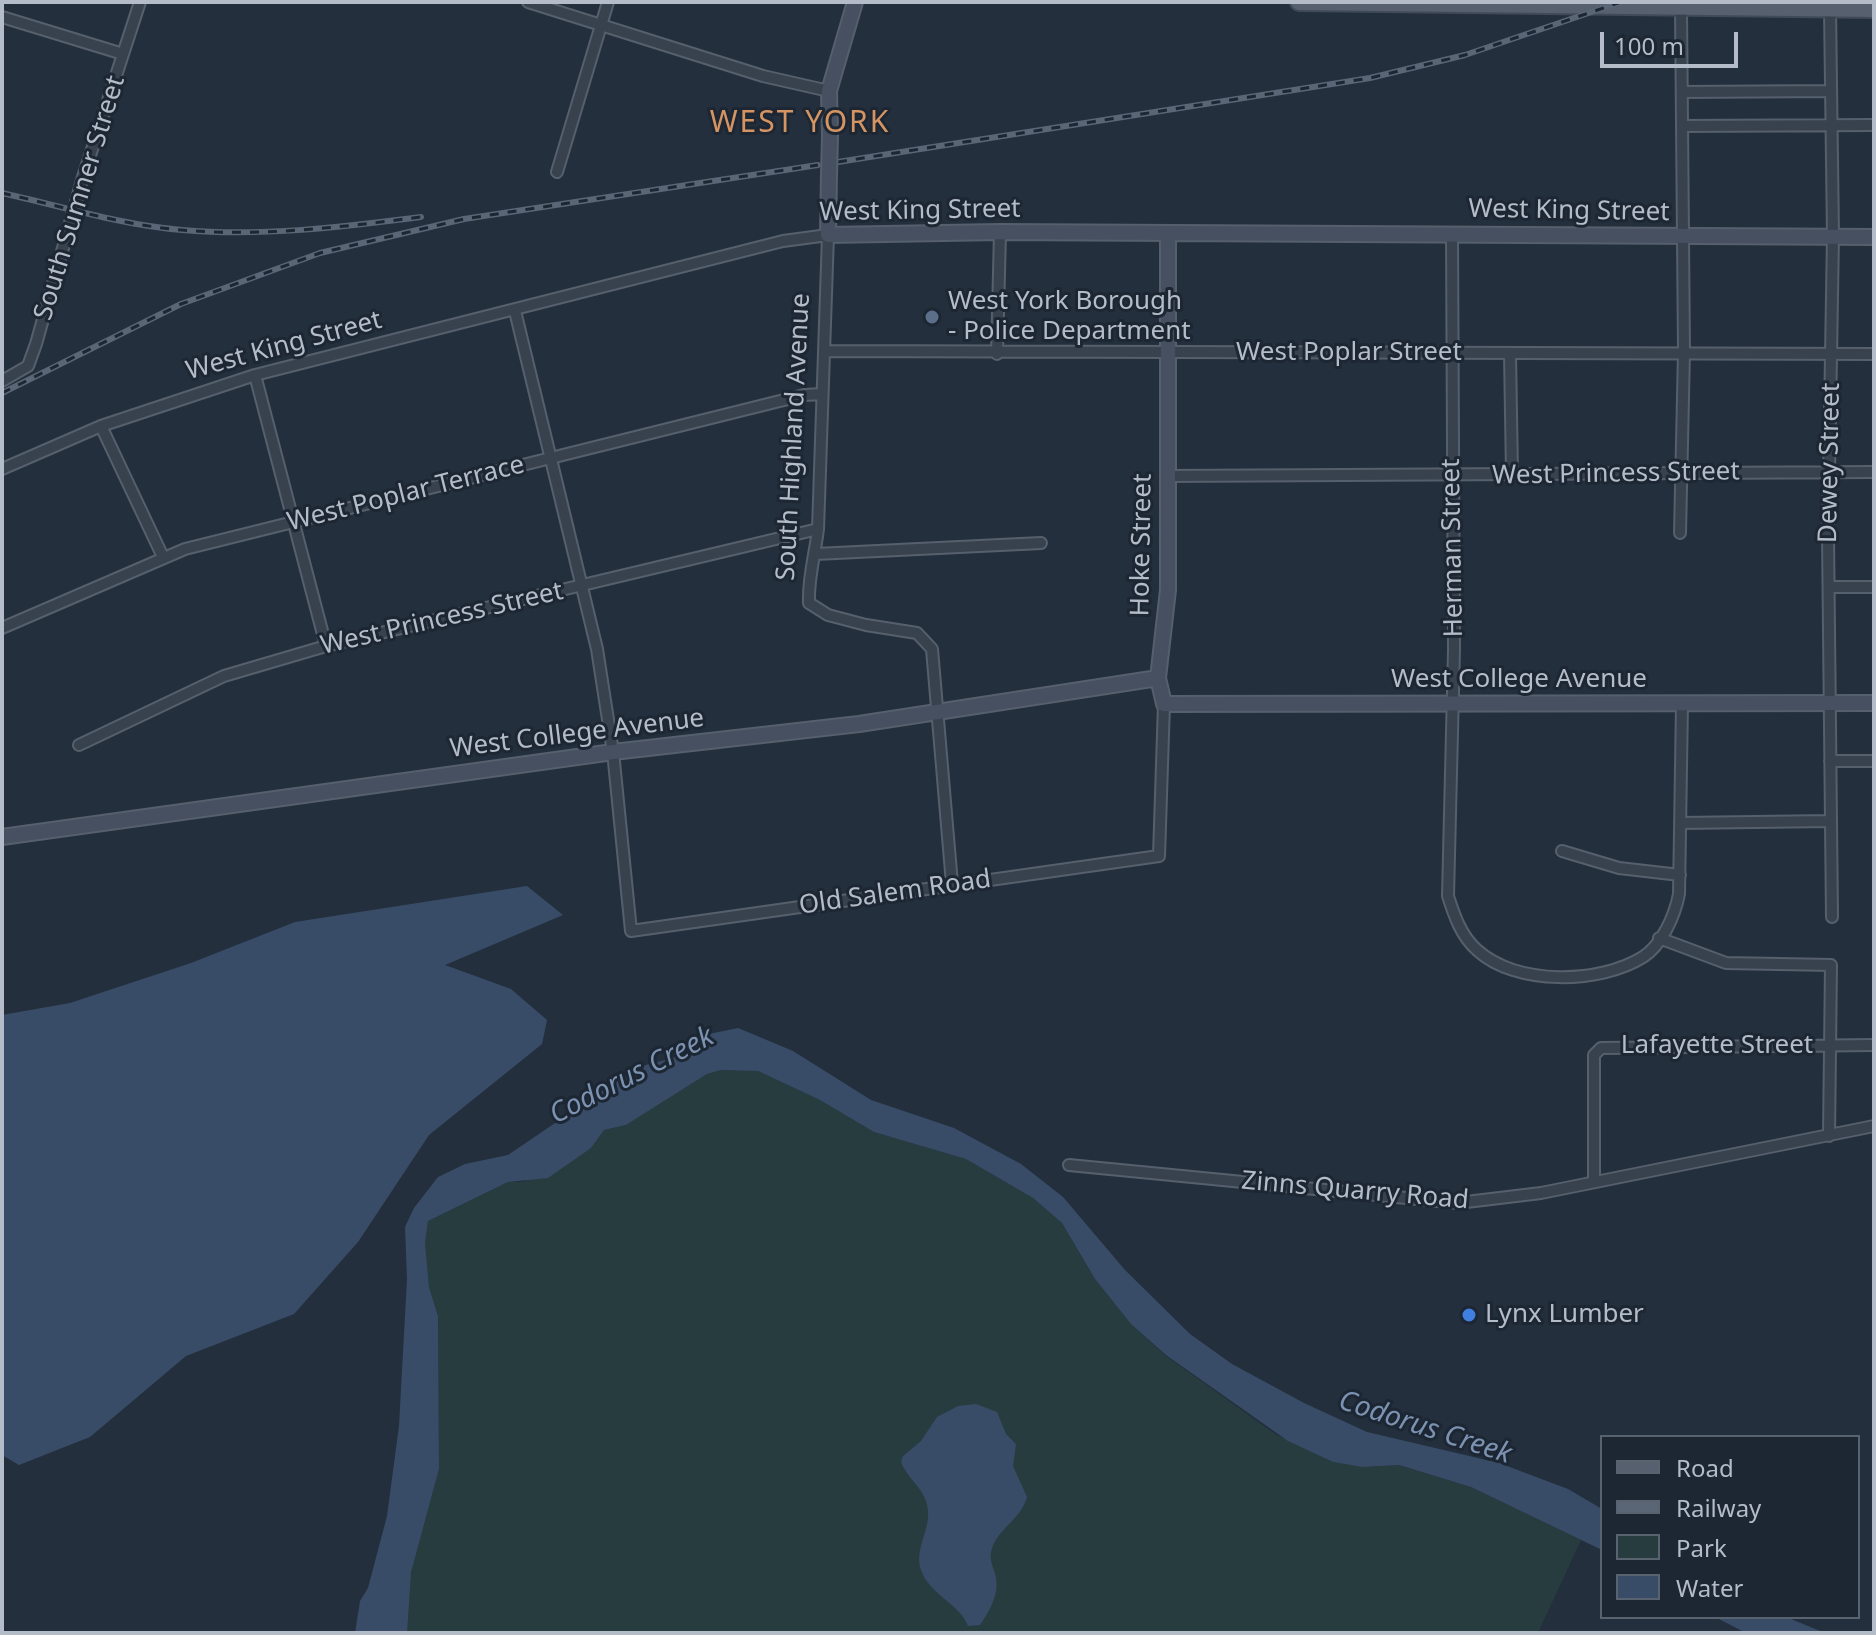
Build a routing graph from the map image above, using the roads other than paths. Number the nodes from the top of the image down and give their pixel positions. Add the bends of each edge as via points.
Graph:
1 (140, 2) edge
2 (528, 2) edge
3 (608, 2) edge
4 (855, 2) edge
5 (1299, 2) edge
6 (1681, 8) junction
7 (1830, 9) junction
8 (1874, 9) edge
9 (2, 17) edge
10 (602, 25) junction
11 (123, 54) junction
12 (829, 91) junction
13 (1831, 91) junction
14 (1682, 92) junction
15 (1874, 125) edge
16 (1682, 126) junction
17 (1831, 126) junction
18 (557, 172) dead end
19 (1000, 232) junction
20 (1168, 233) junction
21 (1452, 234) junction
22 (828, 235) junction
23 (1833, 236) junction
24 (1683, 237) junction
25 (1874, 237) edge
26 (515, 311) junction
27 (824, 351) junction
28 (1167, 352) junction
29 (1684, 352) junction
30 (1453, 353) junction
31 (1510, 353) junction
32 (997, 354) junction
33 (1832, 354) junction
34 (1874, 354) edge
35 (255, 375) junction
36 (2, 381) edge
37 (822, 394) junction
38 (101, 426) junction
39 (550, 459) junction
40 (2, 469) edge
41 (1829, 472) junction
42 (1874, 472) edge
43 (1682, 473) junction
44 (1512, 475) junction
45 (1166, 476) junction
46 (1451, 476) junction
47 (291, 522) junction
48 (818, 529) junction
49 (1680, 533) dead end
50 (1041, 543) dead end
51 (816, 554) junction
52 (163, 557) junction
53 (584, 585) junction
54 (1829, 587) junction
55 (1874, 587) edge
56 (2, 628) edge
57 (326, 646) junction
58 (1158, 678) junction
59 (1828, 703) junction
60 (1874, 703) edge
61 (1164, 704) junction
62 (1453, 704) junction
63 (1682, 704) junction
64 (935, 711) junction
65 (79, 745) dead end
66 (613, 752) junction
67 (1830, 761) junction
68 (1874, 761) edge
69 (1829, 821) junction
70 (1680, 823) junction
71 (2, 837) edge
72 (1562, 851) dead end
73 (1159, 856) joint
74 (1680, 875) junction
75 (952, 884) junction
76 (1832, 917) dead end
77 (1659, 938) junction
78 (1874, 1045) edge
79 (1829, 1046) junction
80 (1874, 1126) edge
81 (1829, 1136) junction
82 (1069, 1165) dead end
83 (1594, 1181) junction

1 - 11 street, South Sumner Street
2 - 10 street
3 - 10 street
4 - 12 street, South Highland Avenue
5 - 6 main road
6 - 7 main road
6 - 14 street
7 - 8 main road
7 - 13 street, Dewey Street
9 - 11 street
10 - 12 street via 763,76
10 - 18 street
11 - 36 street, South Sumner Street via 31,359
12 - 22 street, South Highland Avenue, bridge
13 - 14 street
13 - 17 street, Dewey Street
14 - 16 street
15 - 17 street
16 - 17 street
16 - 24 street
17 - 23 street, Dewey Street
19 - 20 street, West King Street
19 - 22 street, West King Street
19 - 32 street
20 - 21 street, West King Street
20 - 28 street, Hoke Street
21 - 24 street, West King Street
21 - 30 street, Herman Street
22 - 26 street, West King Street via 783,241
22 - 27 street, South Highland Avenue
23 - 24 street, West King Street
23 - 25 street, West King Street
23 - 33 street, Dewey Street
24 - 29 street
26 - 35 street, West King Street
26 - 39 street
27 - 32 street, West Poplar Street
27 - 37 street, South Highland Avenue
28 - 30 street, West Poplar Street
28 - 32 street, West Poplar Street
28 - 45 street, Hoke Street
29 - 31 street, West Poplar Street
29 - 33 street, West Poplar Street
29 - 43 street
30 - 31 street, West Poplar Street
30 - 46 street, Herman Street
31 - 44 street
33 - 34 street, West Poplar Street
33 - 41 street, Dewey Street
35 - 38 street, West King Street
35 - 47 street
37 - 39 street, West Poplar Terrace
37 - 48 street, South Highland Avenue
38 - 40 street, West King Street
38 - 52 street
39 - 47 street, West Poplar Terrace
39 - 53 street
41 - 42 street, West Princess Street
41 - 43 street, West Princess Street
41 - 54 street, Dewey Street
43 - 44 street, West Princess Street
43 - 49 street
44 - 46 street, West Princess Street
45 - 46 street, West Princess Street
45 - 58 street, Hoke Street via 1168,590
46 - 62 street, Herman Street
47 - 52 street, West Poplar Terrace
47 - 57 street
48 - 51 street, South Highland Avenue
48 - 53 street, West Princess Street
50 - 51 street
51 - 64 street, South Highland Avenue via 808,577 809,603 853,622 917,633 932,649
52 - 56 street, West Poplar Terrace
53 - 57 street, West Princess Street
53 - 66 street
54 - 55 street
54 - 59 street, Dewey Street
57 - 65 street, West Princess Street via 224,676
58 - 61 street, Hoke Street
58 - 64 street, West College Avenue
59 - 60 street, West College Avenue
59 - 63 street, West College Avenue
59 - 67 street, Dewey Street
61 - 62 street, West College Avenue
61 - 73 street, Hoke Street
62 - 63 street, West College Avenue
62 - 77 street, Herman Street via 1448,896 1477,951 1518,971 1595,974 1646,955
63 - 70 street
64 - 66 street, West College Avenue
64 - 75 street, South Highland Avenue
66 - 71 street, West College Avenue
66 - 75 street, Old Salem Road via 631,931
67 - 68 street
67 - 69 street, Dewey Street
69 - 70 street
69 - 76 street, Dewey Street
70 - 74 street
72 - 74 street via 1619,868
73 - 75 street, Old Salem Road
74 - 77 street via 1676,911
77 - 79 street via 1726,963 1831,965
78 - 79 street, Lafayette Street
79 - 81 street
79 - 83 street, Lafayette Street via 1601,1048 1594,1055
80 - 81 street, Zinns Quarry Road
81 - 83 street, Zinns Quarry Road
82 - 83 street, Zinns Quarry Road via 1458,1203

